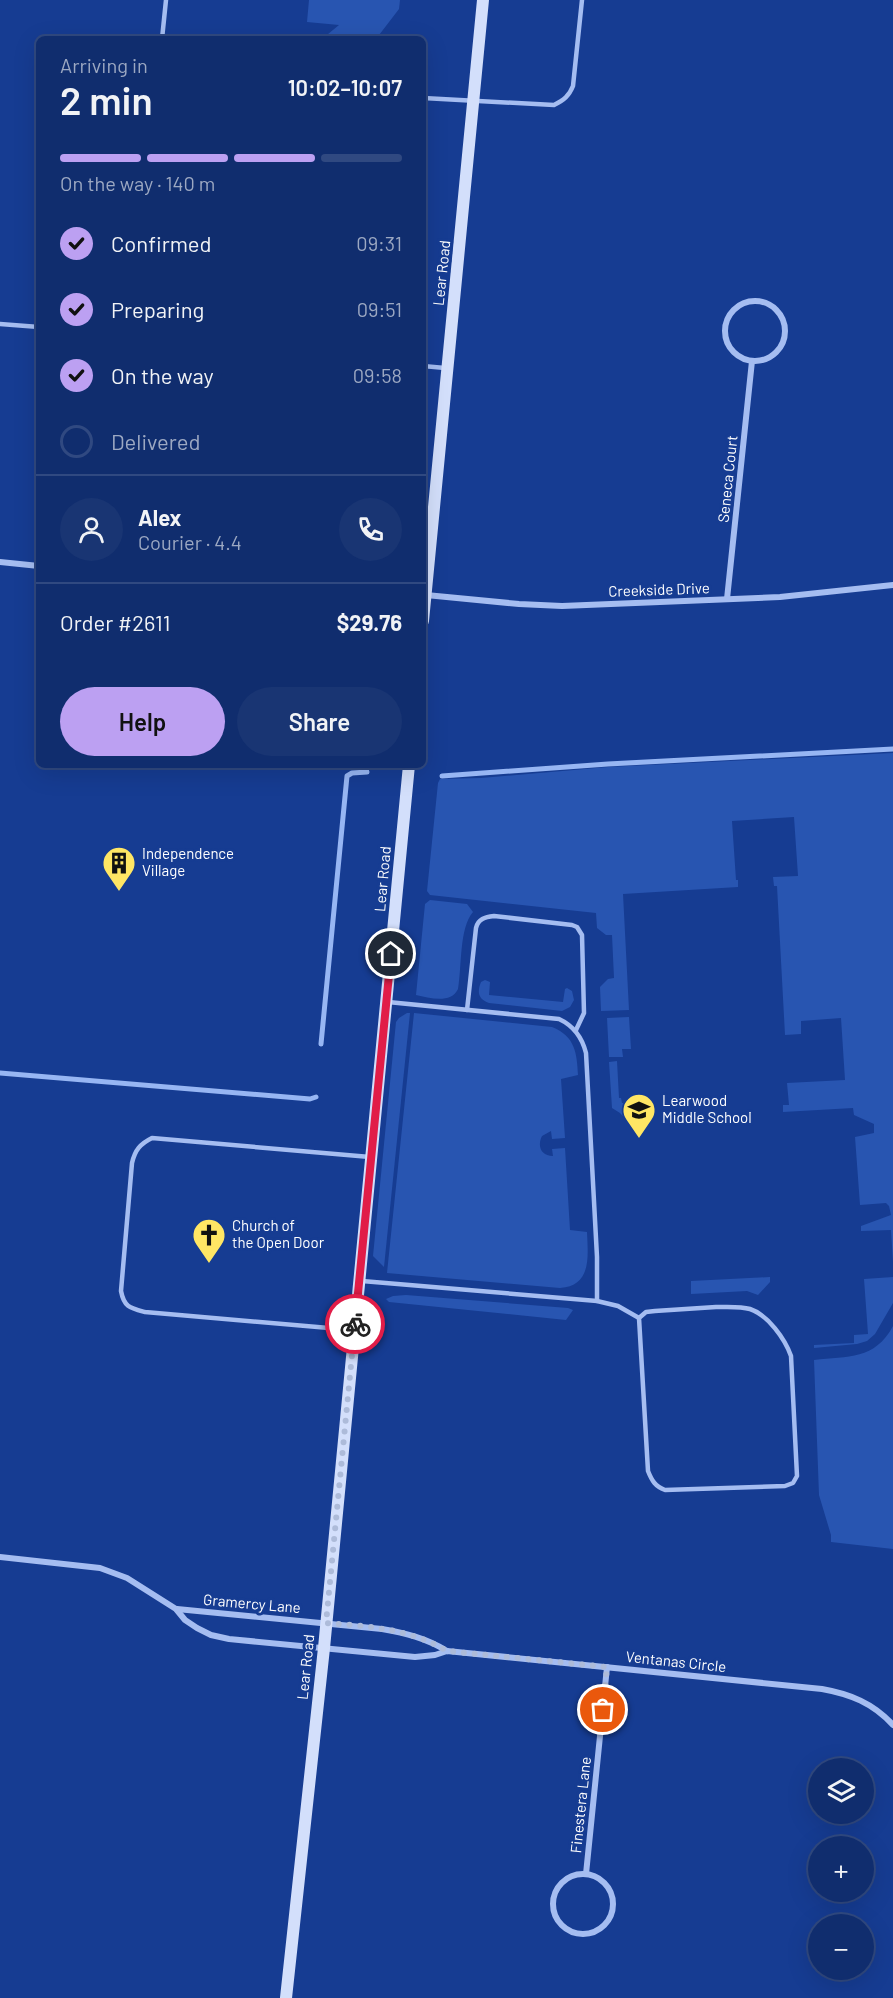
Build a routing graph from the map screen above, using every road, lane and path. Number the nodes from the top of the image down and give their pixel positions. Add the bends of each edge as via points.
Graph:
1 (166, 0) edge
2 (483, 0) edge
3 (582, 0) edge
4 (162, 36) edge
5 (426, 98) edge
6 (474, 100) junction
7 (0, 324) edge
8 (36, 327) edge
9 (752, 361) junction
10 (426, 366) edge
11 (448, 368) junction
12 (0, 562) edge
13 (36, 566) edge
14 (426, 580) edge
15 (893, 585) edge
16 (426, 590) edge
17 (727, 599) junction
18 (409, 768) edge
19 (386, 1002) junction
20 (467, 1010) junction
21 (576, 1030) junction
22 (371, 1157) junction
23 (359, 1281) junction
24 (597, 1301) junction
25 (639, 1318) junction
26 (355, 1330) junction
27 (0, 1557) edge
28 (176, 1610) junction
29 (326, 1623) junction
30 (324, 1648) junction
31 (447, 1651) junction
32 (607, 1667) junction
33 (893, 1725) edge
34 (586, 1874) junction
35 (286, 1998) edge

1 - 4 lane
2 - 6 street, Lear Road
3 - 6 lane via 573,86 565,99 554,105
5 - 6 lane
6 - 11 street, Lear Road
7 - 8 lane
9 - 9 street via 775,353 785,334 777,311 758,302 738,307 725,328 733,352
9 - 17 street, Seneca Court
10 - 11 lane
11 - 14 street, Lear Road
12 - 13 street
15 - 17 street, Creekside Drive
16 - 17 street, Creekside Drive via 562,606
18 - 19 street, Lear Road
19 - 20 lane
19 - 22 street, Lear Road
20 - 21 lane via 559,1019
20 - 21 lane via 479,921 494,916 572,925 582,935 584,1013
21 - 24 lane via 586,1053
22 - 23 street, Lear Road
22 - 26 lane via 152,1138 141,1143 135,1153 130,1191 121,1291 123,1301 131,1308
23 - 24 lane
23 - 26 street, Lear Road
24 - 25 lane via 618,1306
25 - 25 lane via 648,1471 657,1487 665,1490 793,1483 797,1476 790,1356 779,1332 754,1310 744,1307 655,1311
26 - 29 street, Lear Road
27 - 28 street, Gramercy Lane via 100,1568 127,1578
28 - 29 street, Gramercy Lane
28 - 30 street, Gramercy Lane via 185,1620 212,1635
29 - 30 street, Lear Road
29 - 31 street, Ventanas Circle via 410,1634
30 - 31 street, Ventanas Circle via 415,1657
30 - 35 street, Lear Road
31 - 32 street, Ventanas Circle
32 - 33 street, Ventanas Circle via 838,1692 867,1703
32 - 34 street, Finestera Lane
34 - 34 street, Finestera Lane via 567,1878 554,1897 559,1921 577,1933 601,1928 612,1909 608,1887

